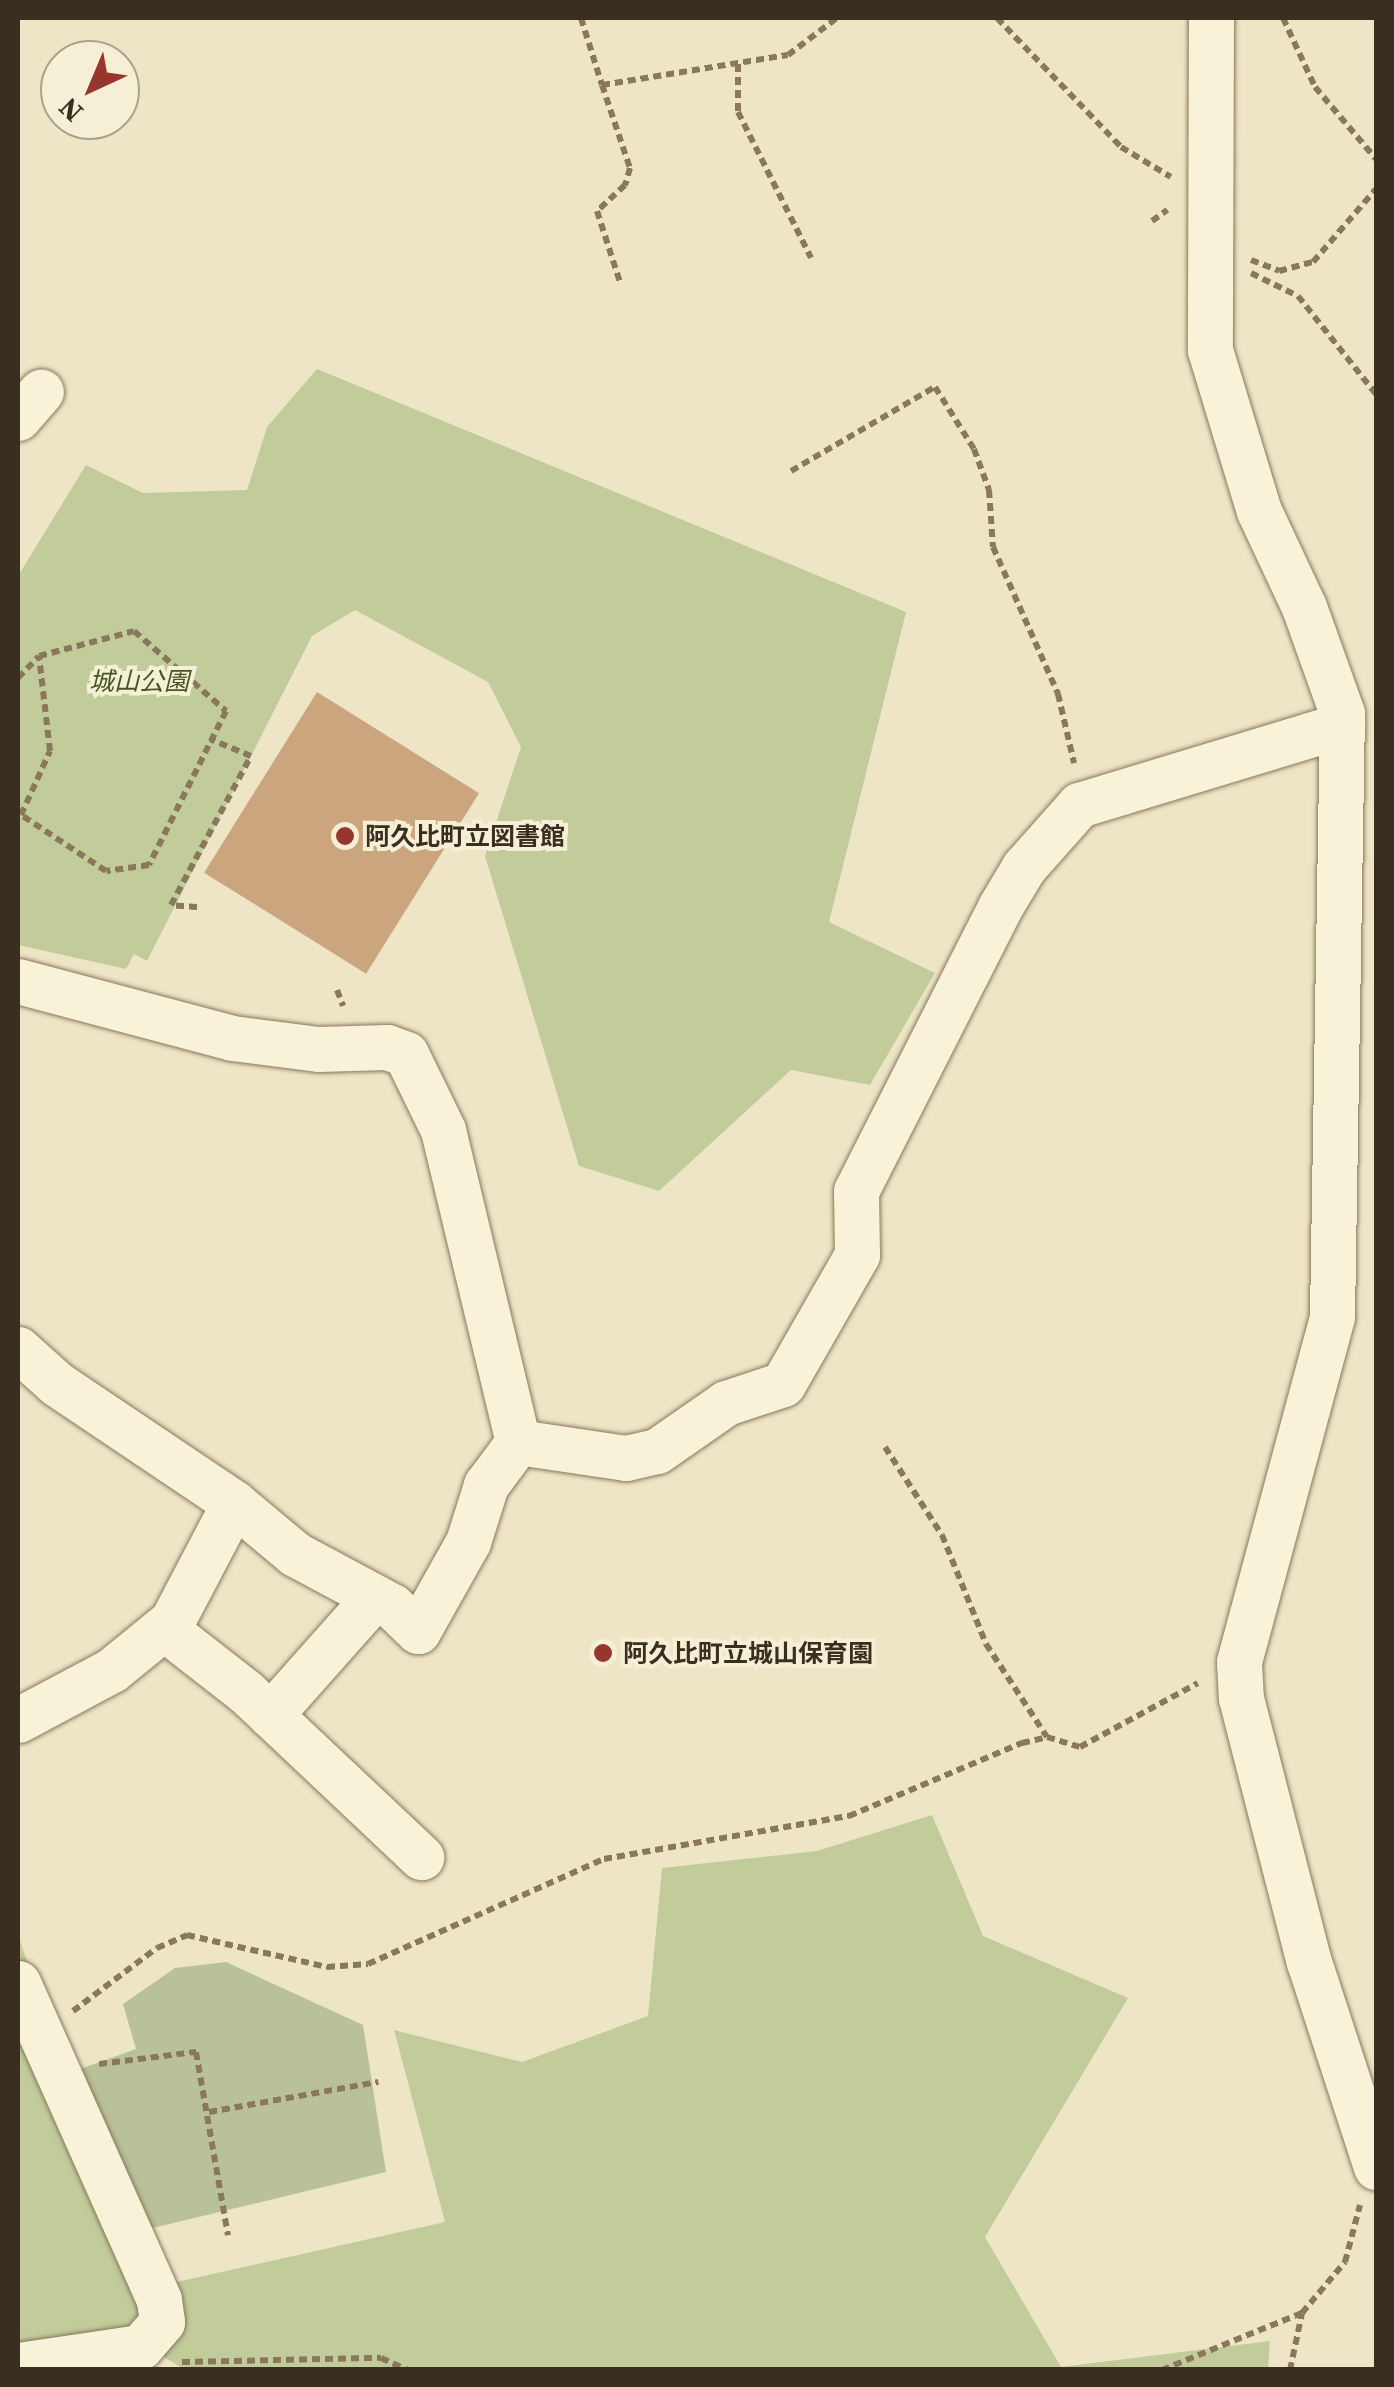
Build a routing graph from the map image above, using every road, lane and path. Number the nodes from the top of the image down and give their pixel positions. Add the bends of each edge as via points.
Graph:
1 (581, 18) edge
2 (837, 18) edge
3 (997, 18) edge
4 (1211, 18) edge
5 (1282, 18) edge
6 (738, 64) junction
7 (602, 85) junction
8 (1376, 159) edge
9 (1185, 183) dead end
10 (1376, 189) edge
11 (1222, 246) junction
12 (810, 258) dead end
13 (620, 282) dead end
14 (1376, 394) edge
15 (791, 472) dead end
16 (38, 656) junction
17 (18, 678) edge
18 (1342, 725) junction
19 (210, 739) junction
20 (1079, 805) junction
21 (197, 907) dead end
22 (18, 981) edge
23 (337, 990) dead end
24 (344, 1006) dead end
25 (18, 1349) edge
26 (518, 1442) junction
27 (885, 1446) dead end
28 (234, 1503) junction
29 (374, 1598) junction
30 (164, 1628) junction
31 (1239, 1662) junction
32 (270, 1715) junction
33 (18, 1720) edge
34 (1047, 1737) junction
35 (421, 1857) dead end
36 (18, 1983) edge
37 (42, 2034) junction
38 (62, 2081) junction
39 (378, 2082) dead end
40 (209, 2112) junction
41 (1369, 2183) edge
42 (228, 2234) dead end
43 (1302, 2313) junction
44 (169, 2364) dead end
45 (18, 2365) edge
46 (408, 2370) edge
47 (1162, 2370) edge
48 (1290, 2370) edge

1 - 7 path
2 - 6 path via 788,55
3 - 9 path via 1121,147
4 - 11 street
5 - 8 path via 1315,88
6 - 7 path
6 - 12 path via 738,112
7 - 13 path via 630,168 625,185 603,198 597,212
10 - 11 path via 1313,262 1279,271
11 - 14 path via 1256,277 1298,296
11 - 18 street via 1210,350 1224,409 1259,511 1341,701
15 - 20 path via 936,387 974,449 989,490 993,547 1058,694
16 - 17 path
16 - 19 path via 134,631 226,711
16 - 19 path via 50,750 21,815 106,871 150,865
18 - 20 street
18 - 31 street via 1332,1318
19 - 21 path via 251,756 172,905
20 - 26 street via 1024,867 982,942 856,1191 857,1254 782,1384 726,1404 657,1450 626,1458
22 - 26 street via 232,1038 318,1049 388,1046 406,1054 443,1130
23 - 24 path
25 - 28 street via 57,1384
26 - 29 street via 486,1485 468,1542 418,1631
27 - 34 path via 942,1535 986,1644
28 - 29 street via 320,1572
28 - 30 street
29 - 32 street
30 - 32 street
30 - 33 street via 112,1670
31 - 34 path via 1080,1746
31 - 41 street via 1241,1698
32 - 35 street
34 - 37 path via 816,1826 604,1859 368,1964 327,1968 188,1935 157,1948
36 - 37 street
37 - 38 street
38 - 40 path via 108,2062 148,2063 196,2052
38 - 45 street via 162,2322 140,2346
39 - 40 path
40 - 42 path
41 - 43 path via 1345,2262
43 - 47 path
43 - 48 path
44 - 46 path via 381,2358

